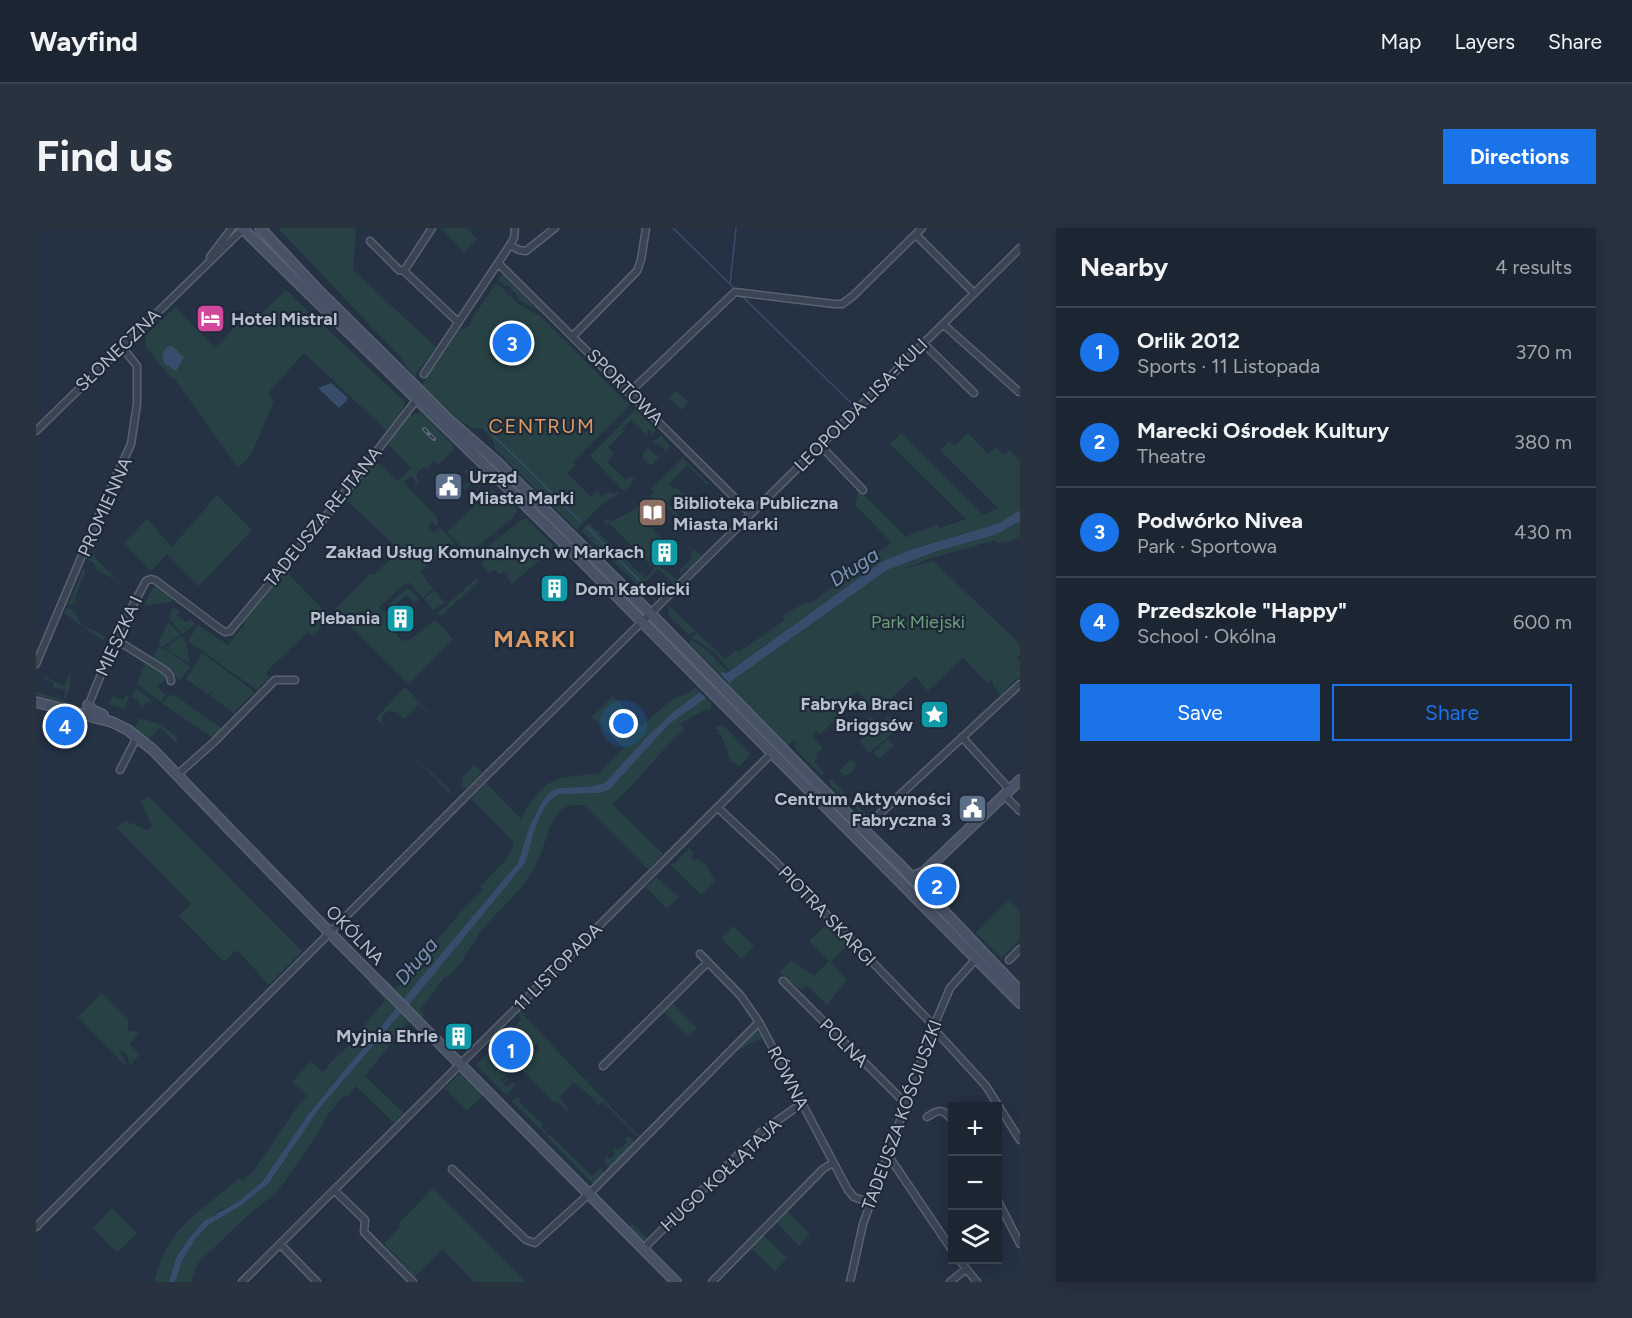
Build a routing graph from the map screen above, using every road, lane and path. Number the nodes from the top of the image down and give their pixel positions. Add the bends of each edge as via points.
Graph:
1 (232, 228) edge
2 (243, 228) edge
3 (260, 228) edge
4 (432, 228) edge
5 (515, 228) edge
6 (555, 228) edge
7 (646, 228) edge
8 (922, 228) edge
9 (914, 236) junction
10 (370, 241) dead end
11 (510, 245) junction
12 (1020, 248) edge
13 (498, 262) junction
14 (201, 269) junction
15 (404, 269) junction
16 (974, 293) junction
17 (458, 322) junction
18 (943, 324) junction
19 (573, 336) junction
20 (923, 343) junction
21 (122, 347) junction
22 (424, 374) dead end
23 (630, 392) junction
24 (1019, 392) edge
25 (974, 393) dead end
26 (417, 399) junction
27 (36, 430) edge
28 (820, 445) junction
29 (863, 490) dead end
30 (751, 514) junction
31 (650, 613) junction
32 (642, 621) junction
33 (225, 632) joint
34 (115, 639) junction
35 (36, 664) edge
36 (295, 680) dead end
37 (171, 681) dead end
38 (1020, 684) edge
39 (36, 702) edge
40 (88, 705) junction
41 (84, 715) junction
42 (112, 722) junction
43 (137, 737) junction
44 (963, 737) junction
45 (772, 753) junction
46 (120, 770) dead end
47 (177, 775) junction
48 (1020, 780) edge
49 (1007, 792) junction
50 (718, 808) junction
51 (1020, 811) edge
52 (874, 819) dead end
53 (911, 877) junction
54 (903, 885) junction
55 (329, 932) junction
56 (1020, 949) edge
57 (700, 954) dead end
58 (976, 959) junction
59 (1009, 960) dead end
60 (708, 962) junction
61 (783, 981) dead end
62 (1020, 991) edge
63 (1020, 1003) edge
64 (759, 1022) junction
65 (934, 1027) junction
66 (461, 1064) junction
67 (603, 1066) dead end
68 (905, 1103) junction
69 (801, 1104) junction
70 (948, 1116) edge
71 (927, 1117) dead end
72 (1020, 1140) edge
73 (888, 1155) junction
74 (833, 1163) junction
75 (452, 1169) dead end
76 (334, 1190) junction
77 (589, 1194) junction
78 (870, 1203) junction
79 (1002, 1210) edge
80 (36, 1227) edge
81 (280, 1244) junction
82 (948, 1244) edge
83 (1020, 1244) edge
84 (643, 1249) junction
85 (962, 1264) edge
86 (966, 1269) junction
87 (242, 1282) edge
88 (317, 1282) edge
89 (413, 1282) edge
90 (676, 1282) edge
91 (712, 1282) edge
92 (850, 1282) edge
93 (950, 1282) edge
94 (977, 1282) edge

1 - 14 street, SŁONECZNA
2 - 14 street, SŁONECZNA
2 - 26 main road
3 - 31 main road via 413,384
4 - 15 street
5 - 11 street
6 - 11 street via 528,250 520,251
7 - 19 street via 637,271
8 - 9 street
9 - 16 street
9 - 23 street via 842,304 735,292
10 - 15 street via 399,270
11 - 13 street
12 - 16 street, LEOPOLDA LISA-KULI
13 - 17 street
13 - 19 street, SPORTOWA
14 - 21 street, SŁONECZNA
15 - 17 street
16 - 18 street, LEOPOLDA LISA-KULI
17 - 22 street
18 - 20 street, LEOPOLDA LISA-KULI
18 - 24 street
19 - 23 street, SPORTOWA
20 - 25 street
20 - 28 street, LEOPOLDA LISA-KULI
21 - 27 street, SŁONECZNA
21 - 35 street, PROMIENNA via 138,366 129,453
23 - 30 street, SPORTOWA
26 - 32 main road
26 - 33 street, TADEUSZA REJTANA via 334,505 230,631
28 - 29 street
28 - 30 street, LEOPOLDA LISA-KULI
30 - 31 street, LEOPOLDA LISA-KULI
31 - 32 street, LEOPOLDA LISA-KULI
31 - 53 main road
32 - 45 main road
32 - 55 street, LEOPOLDA LISA-KULI
33 - 34 street, MIESZKA I via 151,579 135,599
34 - 37 street via 166,671
34 - 40 street, MIESZKA I
36 - 47 street via 275,680
38 - 44 street
39 - 41 main road, OKÓLNA
40 - 41 street, MIESZKA I
40 - 42 main road
41 - 42 main road, OKÓLNA
42 - 43 main road, OKÓLNA
43 - 46 street
43 - 47 main road, OKÓLNA
44 - 49 street
44 - 52 street
45 - 50 street, 11 LISTOPADA
45 - 54 main road
47 - 55 main road, OKÓLNA
48 - 49 main road
49 - 51 street
49 - 53 main road via 924,872
50 - 65 street, PIOTRA SKARGI via 782,868
50 - 66 street, 11 LISTOPADA
53 - 54 main road
53 - 62 main road
54 - 58 main road
55 - 66 main road, OKÓLNA
55 - 80 street, LEOPOLDA LISA-KULI
56 - 59 street
57 - 60 street, RÓWNA
58 - 63 main road
58 - 65 street, TADEUSZA KOŚCIUSZKI via 950,988
60 - 64 street, RÓWNA via 741,996
60 - 67 street
61 - 68 street, POLNA
64 - 69 street, RÓWNA
64 - 77 street
65 - 68 street, TADEUSZA KOŚCIUSZKI
65 - 72 street, PIOTRA SKARGI via 986,1086
66 - 76 street, 11 LISTOPADA
66 - 77 main road, OKÓLNA
68 - 73 street, TADEUSZA KOŚCIUSZKI
69 - 74 street, RÓWNA
69 - 84 street, HUGO KOŁŁĄTAJA via 761,1132
70 - 71 street via 940,1110
73 - 78 street, TADEUSZA KOŚCIUSZKI
73 - 82 street
74 - 78 street, RÓWNA via 850,1194
74 - 91 street
75 - 77 street via 526,1240 535,1243
76 - 81 street, 11 LISTOPADA
76 - 89 street via 365,1220 364,1232
77 - 84 main road, OKÓLNA
78 - 92 street, TADEUSZA KOŚCIUSZKI
79 - 83 street
81 - 87 street, 11 LISTOPADA
81 - 88 street
84 - 90 main road, OKÓLNA
85 - 86 street
86 - 93 street
86 - 94 street

